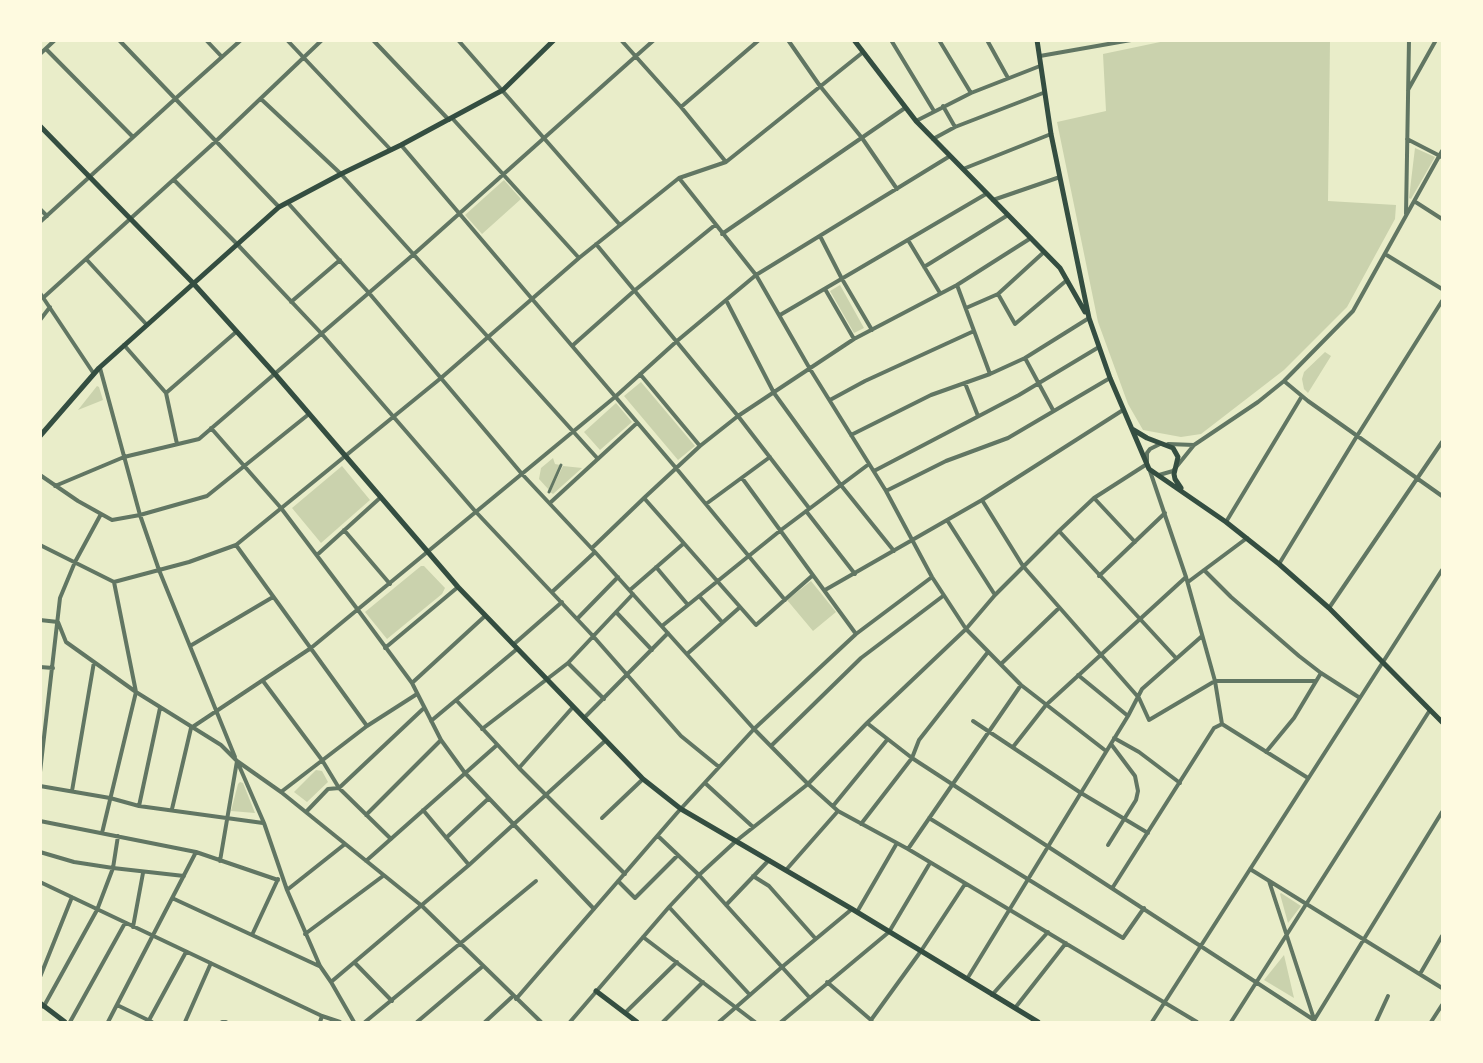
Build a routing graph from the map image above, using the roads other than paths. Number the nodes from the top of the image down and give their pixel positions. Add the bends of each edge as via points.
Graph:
1 (55, 40) edge
2 (119, 40) edge
3 (206, 40) edge
4 (241, 40) edge
5 (287, 40) edge
6 (322, 40) edge
7 (373, 40) edge
8 (458, 40) edge
9 (554, 40) edge
10 (621, 40) edge
11 (654, 40) edge
12 (759, 40) edge
13 (788, 40) edge
14 (854, 40) edge
15 (891, 40) edge
16 (939, 40) edge
17 (987, 40) edge
18 (1037, 40) edge
19 (1131, 40) edge
20 (1409, 40) edge
21 (1436, 40) edge
22 (1110, 42) edge
23 (46, 49) junction
24 (862, 53) junction
25 (40, 54) edge
26 (636, 56) junction
27 (1039, 56) junction
28 (222, 57) junction
29 (304, 58) junction
30 (1040, 66) junction
31 (1008, 78) junction
32 (819, 86) junction
33 (503, 90) junction
34 (1408, 91) junction
35 (971, 93) junction
36 (1043, 93) junction
37 (175, 99) junction
38 (261, 99) junction
39 (943, 106) junction
40 (681, 107) junction
41 (905, 108) junction
42 (934, 111) junction
43 (450, 119) junction
44 (916, 121) junction
45 (40, 126) edge
46 (955, 127) junction
47 (1051, 134) junction
48 (133, 137) junction
49 (862, 138) junction
50 (544, 139) junction
51 (933, 139) junction
52 (1407, 139) junction
53 (215, 142) junction
54 (401, 145) junction
55 (391, 150) junction
56 (1442, 154) edge
57 (950, 156) junction
58 (726, 162) junction
59 (962, 169) junction
60 (341, 174) junction
61 (503, 174) junction
62 (89, 177) junction
63 (1060, 177) junction
64 (679, 178) junction
65 (174, 180) junction
66 (897, 189) junction
67 (986, 194) junction
68 (993, 200) junction
69 (1414, 201) junction
70 (288, 202) junction
71 (279, 207) junction
72 (40, 209) edge
73 (459, 213) junction
74 (1406, 214) junction
75 (1008, 215) junction
76 (47, 216) junction
77 (1443, 219) edge
78 (130, 220) junction
79 (40, 222) edge
80 (620, 225) junction
81 (715, 225) junction
82 (722, 234) junction
83 (820, 236) junction
84 (1031, 238) junction
85 (908, 240) junction
86 (237, 243) junction
87 (596, 244) junction
88 (1044, 252) junction
89 (414, 254) junction
90 (1385, 254) junction
91 (579, 258) junction
92 (87, 260) junction
93 (340, 260) junction
94 (924, 267) junction
95 (756, 275) junction
96 (842, 279) junction
97 (1067, 280) junction
98 (193, 283) junction
99 (957, 285) junction
100 (825, 289) junction
101 (1443, 289) edge
102 (634, 291) junction
103 (369, 292) junction
104 (940, 293) junction
105 (998, 294) junction
106 (42, 295) edge
107 (532, 300) junction
108 (726, 300) junction
109 (1443, 301) edge
110 (291, 302) junction
111 (50, 307) junction
112 (966, 308) junction
113 (780, 315) junction
114 (1089, 318) junction
115 (40, 320) edge
116 (147, 325) junction
117 (872, 330) junction
118 (974, 331) junction
119 (236, 332) junction
120 (321, 333) junction
121 (488, 338) junction
122 (854, 339) junction
123 (677, 341) junction
124 (124, 345) junction
125 (572, 346) junction
126 (1100, 347) junction
127 (1025, 358) junction
128 (99, 368) junction
129 (810, 369) junction
130 (94, 374) junction
131 (274, 374) junction
132 (640, 374) junction
133 (990, 374) junction
134 (441, 378) junction
135 (1110, 378) junction
136 (1284, 381) junction
137 (965, 383) junction
138 (1039, 384) junction
139 (166, 393) junction
140 (774, 393) junction
141 (1302, 396) junction
142 (615, 397) junction
143 (830, 400) junction
144 (1053, 410) junction
145 (1123, 410) junction
146 (309, 414) junction
147 (738, 416) junction
148 (978, 416) junction
149 (393, 417) junction
150 (637, 423) junction
151 (212, 428) junction
152 (1131, 428) junction
153 (573, 432) junction
154 (851, 435) junction
155 (40, 436) edge
156 (1357, 436) junction
157 (1443, 442) edge
158 (177, 444) junction
159 (1164, 444) junction
160 (1194, 445) junction
161 (700, 446) junction
162 (345, 456) junction
163 (124, 457) junction
164 (770, 457) junction
165 (598, 459) junction
166 (870, 464) junction
167 (561, 465) dead end
168 (1148, 466) junction
169 (244, 467) junction
170 (1176, 467) junction
171 (676, 468) junction
172 (874, 471) junction
173 (522, 474) junction
174 (40, 475) edge
175 (1159, 475) junction
176 (742, 478) junction
177 (1418, 478) junction
178 (840, 484) junction
179 (55, 486) junction
180 (886, 491) junction
181 (549, 492) dead end
182 (1185, 493) junction
183 (1443, 496) edge
184 (381, 497) junction
185 (644, 498) junction
186 (1094, 498) junction
187 (982, 500) junction
188 (551, 502) junction
189 (706, 504) junction
190 (281, 508) junction
191 (807, 509) junction
192 (475, 512) junction
193 (101, 513) junction
194 (1166, 513) junction
195 (140, 515) junction
196 (947, 520) junction
197 (1226, 522) junction
198 (344, 530) junction
199 (781, 530) junction
200 (1059, 531) junction
201 (1247, 538) junction
202 (912, 541) junction
203 (1135, 542) junction
204 (683, 544) junction
205 (40, 545) edge
206 (236, 545) junction
207 (594, 550) junction
208 (894, 551) junction
209 (428, 553) junction
210 (317, 555) junction
211 (748, 556) junction
212 (75, 562) junction
213 (1279, 564) junction
214 (1023, 566) junction
215 (656, 567) junction
216 (159, 570) junction
217 (1204, 570) junction
218 (1443, 570) edge
219 (855, 574) junction
220 (813, 575) junction
221 (1099, 576) junction
222 (618, 577) junction
223 (932, 577) junction
224 (1187, 580) junction
225 (114, 582) junction
226 (716, 582) junction
227 (390, 584) junction
228 (458, 587) junction
229 (825, 590) junction
230 (552, 592) junction
231 (631, 592) junction
232 (995, 595) junction
233 (699, 596) junction
234 (943, 596) junction
235 (273, 597) junction
236 (784, 600) junction
237 (562, 602) junction
238 (688, 605) junction
239 (739, 608) junction
240 (1059, 608) junction
241 (1329, 608) junction
242 (358, 610) junction
243 (616, 612) junction
244 (485, 616) junction
245 (577, 619) junction
246 (40, 620) edge
247 (1139, 620) junction
248 (58, 622) junction
249 (723, 623) junction
250 (662, 626) junction
251 (966, 629) junction
252 (668, 633) junction
253 (856, 634) junction
254 (593, 636) junction
255 (1202, 636) junction
256 (190, 646) junction
257 (515, 647) junction
258 (311, 648) junction
259 (385, 648) junction
260 (652, 650) junction
261 (988, 652) junction
262 (687, 654) junction
263 (1100, 655) junction
264 (1176, 659) junction
265 (1383, 661) junction
266 (94, 662) junction
267 (568, 663) junction
268 (1001, 663) junction
269 (40, 667) edge
270 (53, 668) junction
271 (1321, 673) junction
272 (1078, 675) junction
273 (627, 676) junction
274 (263, 681) junction
275 (548, 681) junction
276 (1215, 681) junction
277 (1316, 681) junction
278 (412, 683) junction
279 (1021, 685) junction
280 (136, 692) junction
281 (417, 694) junction
282 (1139, 698) junction
283 (1360, 698) junction
284 (604, 699) junction
285 (456, 700) junction
286 (1046, 705) junction
287 (573, 707) junction
288 (160, 708) junction
289 (424, 708) junction
290 (216, 709) junction
291 (1431, 710) junction
292 (1128, 716) junction
293 (584, 718) junction
294 (1442, 719) edge
295 (432, 721) junction
296 (973, 721) dead end
297 (867, 723) junction
298 (1222, 724) junction
299 (367, 726) junction
300 (191, 728) junction
301 (482, 729) junction
302 (754, 729) junction
303 (989, 731) junction
304 (1114, 738) junction
305 (441, 740) junction
306 (887, 740) junction
307 (605, 741) junction
308 (1111, 744) junction
309 (497, 745) junction
310 (771, 746) junction
311 (1014, 747) junction
312 (1106, 751) junction
313 (1266, 752) junction
314 (912, 758) junction
315 (322, 760) junction
316 (237, 761) junction
317 (719, 767) junction
318 (519, 768) junction
319 (40, 772) edge
320 (465, 772) junction
321 (1308, 778) junction
322 (643, 779) junction
323 (705, 783) junction
324 (953, 783) junction
325 (1180, 783) junction
326 (808, 784) junction
327 (40, 786) edge
328 (339, 788) junction
329 (72, 791) junction
330 (281, 792) junction
331 (1081, 793) junction
332 (545, 795) junction
333 (110, 798) junction
334 (489, 798) junction
335 (139, 806) junction
336 (833, 806) junction
337 (172, 809) junction
338 (681, 809) junction
339 (423, 810) junction
340 (838, 811) junction
341 (306, 812) junction
342 (1443, 812) edge
343 (366, 815) junction
344 (228, 817) junction
345 (602, 818) dead end
346 (929, 818) junction
347 (1124, 819) junction
348 (40, 821) edge
349 (264, 823) junction
350 (514, 823) junction
351 (861, 824) junction
352 (754, 827) junction
353 (102, 833) junction
354 (1148, 833) junction
355 (658, 835) junction
356 (118, 836) junction
357 (446, 838) junction
358 (391, 839) junction
359 (736, 841) junction
360 (897, 843) junction
361 (345, 844) junction
362 (1108, 845) dead end
363 (1048, 846) junction
364 (908, 849) junction
365 (40, 852) edge
366 (196, 852) junction
367 (678, 855) junction
368 (769, 860) junction
369 (220, 861) junction
370 (366, 861) junction
371 (930, 863) junction
372 (469, 865) junction
373 (112, 868) junction
374 (1250, 869) junction
375 (786, 870) junction
376 (143, 873) junction
377 (281, 873) junction
378 (625, 874) junction
379 (699, 874) junction
380 (184, 876) junction
381 (383, 876) junction
382 (753, 876) junction
383 (1028, 879) junction
384 (278, 880) junction
385 (536, 880) dead end
386 (1269, 880) junction
387 (618, 881) junction
388 (40, 882) edge
389 (965, 884) junction
390 (1113, 887) junction
391 (287, 890) junction
392 (72, 897) junction
393 (172, 898) junction
394 (1306, 904) junction
395 (726, 905) junction
396 (422, 906) junction
397 (669, 907) junction
398 (1144, 908) junction
399 (594, 909) junction
400 (97, 910) junction
401 (1009, 910) junction
402 (854, 911) junction
403 (125, 923) junction
404 (133, 927) junction
405 (889, 932) junction
406 (1048, 932) junction
407 (305, 934) junction
408 (252, 935) junction
409 (152, 936) junction
410 (1287, 936) junction
411 (1443, 936) edge
412 (643, 937) junction
413 (815, 938) junction
414 (1363, 940) junction
415 (1066, 943) junction
416 (460, 945) junction
417 (1201, 946) junction
418 (186, 951) junction
419 (921, 951) junction
420 (677, 962) junction
421 (212, 963) junction
422 (355, 963) junction
423 (320, 966) junction
424 (483, 966) junction
425 (782, 967) junction
426 (1419, 974) junction
427 (40, 977) edge
428 (967, 979) junction
429 (1257, 981) junction
430 (331, 982) junction
431 (703, 982) junction
432 (827, 982) junction
433 (1443, 988) edge
434 (596, 991) junction
435 (750, 994) junction
436 (992, 994) junction
437 (1388, 996) dead end
438 (515, 997) junction
439 (809, 997) junction
440 (392, 1002) junction
441 (1165, 1003) junction
442 (42, 1005) edge
443 (117, 1005) junction
444 (1443, 1005) edge
445 (736, 1007) junction
446 (1015, 1008) junction
447 (624, 1013) junction
448 (322, 1016) junction
449 (872, 1021) edge
450 (150, 1022) edge
451 (635, 1022) edge
452 (1314, 1022) edge
453 (65, 1023) edge
454 (70, 1023) edge
455 (108, 1023) edge
456 (185, 1023) edge
457 (320, 1023) edge
458 (340, 1023) edge
459 (354, 1023) edge
460 (365, 1023) edge
461 (417, 1023) edge
462 (485, 1023) edge
463 (541, 1023) edge
464 (570, 1023) edge
465 (663, 1023) edge
466 (719, 1023) edge
467 (755, 1023) edge
468 (781, 1023) edge
469 (1038, 1023) edge
470 (1152, 1023) edge
471 (1197, 1023) edge
472 (1231, 1023) edge
473 (1376, 1023) edge
474 (1431, 1023) edge

1 - 23 street
2 - 37 street
3 - 28 street
4 - 28 street
5 - 29 street
6 - 29 street
7 - 43 street
8 - 33 street
9 - 33 main road
10 - 26 street
11 - 26 street
12 - 40 street
13 - 32 street
14 - 24 main road
15 - 42 street
16 - 35 street
17 - 31 street
18 - 27 main road
19 - 22 street
20 - 34 street
21 - 34 street
22 - 27 street
23 - 25 street
23 - 48 street
24 - 32 street
24 - 41 main road
26 - 40 street
26 - 50 street
27 - 30 main road
28 - 37 street
29 - 38 street
29 - 55 street
30 - 31 street
30 - 36 main road
31 - 35 street
32 - 49 street
32 - 58 street
33 - 43 main road
33 - 50 street
34 - 52 street
35 - 39 street
36 - 46 street
36 - 47 main road
37 - 48 street
37 - 53 street
38 - 53 street
38 - 60 street
39 - 42 street
39 - 46 street
40 - 58 street
41 - 44 main road
41 - 49 street
42 - 44 street
43 - 54 main road
43 - 61 street
44 - 51 main road
45 - 62 main road
46 - 51 street
47 - 59 street
47 - 63 main road
48 - 62 street
49 - 66 street
49 - 82 street
50 - 61 street
50 - 80 street
51 - 57 main road
52 - 56 street
52 - 74 street
53 - 65 street
53 - 71 street
54 - 55 main road
54 - 73 street
55 - 60 main road
56 - 69 street
57 - 59 main road
57 - 66 street
58 - 64 street
59 - 67 main road
60 - 70 main road
60 - 89 street
61 - 73 street
61 - 91 street
62 - 76 street
62 - 78 main road
63 - 68 street
63 - 114 main road
64 - 80 street
64 - 81 street
65 - 78 street
65 - 86 street
66 - 83 street
67 - 68 main road
67 - 85 street
68 - 75 main road
69 - 74 street
69 - 77 street
70 - 71 main road
70 - 93 street
71 - 86 main road
72 - 76 street
73 - 89 street
73 - 107 street
74 - 90 street
75 - 84 main road
75 - 94 street
76 - 79 street
78 - 92 street
78 - 98 main road
80 - 87 street
81 - 82 street
81 - 102 street
82 - 95 street
83 - 95 street
83 - 96 street
84 - 88 main road
84 - 99 street
85 - 94 street
85 - 96 street
86 - 98 main road
86 - 110 street
87 - 91 street
87 - 102 street
88 - 97 main road
88 - 105 street
89 - 103 street
89 - 121 street
90 - 101 street
90 - 136 street via 1353,311
91 - 107 street
92 - 106 street
92 - 116 street
93 - 103 street
93 - 110 street
94 - 104 street
95 - 108 street
95 - 113 street
96 - 100 street
96 - 117 street
97 - 105 street via 1015,324
97 - 114 main road
98 - 116 main road
98 - 119 main road
99 - 104 street
99 - 112 street
100 - 113 street
100 - 122 street
102 - 123 street
102 - 125 street
103 - 120 street
103 - 134 street
104 - 117 street
105 - 112 street
106 - 111 street
107 - 121 street
107 - 125 street
108 - 123 street
108 - 140 street
109 - 156 street
110 - 120 street
111 - 115 street
111 - 130 street
112 - 118 street
113 - 129 street
114 - 126 main road
114 - 127 street
116 - 124 main road
117 - 122 street
118 - 133 street
118 - 143 street
119 - 131 main road
119 - 139 street
120 - 131 street
120 - 149 street
121 - 134 street
121 - 153 street
122 - 129 street
123 - 132 street
123 - 147 street
124 - 128 main road
124 - 139 street
125 - 142 street
126 - 135 main road
126 - 138 street
127 - 133 street
127 - 138 street
128 - 130 main road
128 - 163 street
129 - 140 street
129 - 143 street
130 - 155 main road
131 - 146 main road
131 - 151 street
132 - 142 street
132 - 161 street
133 - 137 street
134 - 149 street
134 - 173 street
135 - 144 street
135 - 145 main road
136 - 141 street
136 - 160 street
137 - 148 street
137 - 154 street via 930,395
138 - 144 street
138 - 148 street
139 - 158 street
140 - 147 street
140 - 178 street
141 - 156 street
141 - 197 street
142 - 150 street
142 - 153 street
143 - 154 street
144 - 180 street via 1008,438 946,461
145 - 152 main road
145 - 187 street
146 - 162 main road
146 - 169 street
147 - 161 street
147 - 164 street
148 - 172 street
149 - 162 street
149 - 192 street
150 - 165 street
150 - 171 street
151 - 158 street via 199,438
151 - 169 street
152 - 159 main road
152 - 168 main road
153 - 165 street
153 - 173 street
154 - 166 street
156 - 177 street
156 - 213 street
157 - 177 street
158 - 163 street
159 - 160 street
159 - 168 street via 1155,445 1147,453
159 - 170 main road via 1176,452
160 - 170 street
161 - 171 street
162 - 184 main road
162 - 190 street
163 - 179 street
163 - 195 street
164 - 176 street
164 - 191 street
165 - 188 street
166 - 172 street
166 - 178 street
167 - 181 street
168 - 175 main road
168 - 186 street
168 - 194 street
169 - 190 street
169 - 195 street via 207,496
170 - 175 street
170 - 182 main road via 1175,479
171 - 185 street
171 - 189 street
172 - 180 street
173 - 188 street
173 - 192 street
174 - 179 street
175 - 182 main road
176 - 189 street
176 - 199 street
177 - 183 street
177 - 241 street
178 - 191 street
178 - 208 street
179 - 193 street
180 - 202 street
182 - 197 main road
184 - 198 street
184 - 209 main road
185 - 204 street
185 - 207 street
186 - 200 street
186 - 203 street
187 - 196 street
187 - 214 street
188 - 207 street
189 - 211 street
190 - 206 street
190 - 210 street
191 - 199 street
191 - 219 street
192 - 209 street
192 - 230 street
193 - 195 street via 112,520
193 - 212 street
194 - 203 street
194 - 224 street
195 - 216 street
196 - 202 street
196 - 232 street
197 - 201 main road
198 - 210 street
198 - 227 street
199 - 211 street
199 - 220 street
200 - 214 street
200 - 221 street
201 - 213 main road
201 - 217 street
202 - 208 street
202 - 223 street
203 - 221 street
204 - 215 street
204 - 226 street
205 - 212 street
206 - 216 street
206 - 235 street
207 - 222 street
207 - 230 street
208 - 219 street
209 - 227 street
209 - 228 main road
210 - 242 street
211 - 226 street
211 - 236 street
212 - 225 street
212 - 248 street via 60,598
213 - 241 main road
214 - 232 street
214 - 240 street
215 - 231 street
215 - 238 street
216 - 225 street
216 - 256 street
217 - 224 street
217 - 271 street
218 - 265 street
219 - 229 street
220 - 229 street
220 - 236 street
221 - 247 street
222 - 231 street
222 - 245 street
223 - 234 street
223 - 253 street
224 - 247 street
224 - 255 street
225 - 280 street
226 - 233 street
226 - 239 street
227 - 242 street
228 - 244 main road
228 - 259 street
229 - 253 street
230 - 237 street
231 - 243 street
231 - 250 street
232 - 251 street
233 - 238 street
233 - 249 street
234 - 251 street
234 - 310 street via 861,658
235 - 256 street
235 - 258 street
236 - 239 street via 756,626
237 - 245 street
237 - 257 street
238 - 250 street
239 - 249 street
240 - 263 street
240 - 268 street
241 - 265 main road
242 - 258 street
242 - 259 street
243 - 254 street
243 - 260 street
244 - 257 main road
244 - 278 street
245 - 254 street
246 - 248 street
247 - 263 street
247 - 264 street
248 - 266 street via 66,642
248 - 270 street
249 - 262 street
250 - 252 street
251 - 261 street
251 - 297 street
252 - 260 street
252 - 262 street
253 - 302 street
254 - 267 street
254 - 273 street
255 - 264 street
255 - 276 street
256 - 290 street
257 - 275 main road
257 - 285 street
258 - 274 street
258 - 299 street
259 - 278 street
260 - 273 street
261 - 268 street
261 - 314 street via 919,740
262 - 302 street
263 - 272 street
263 - 282 street
264 - 282 street via 1142,689
265 - 283 street
265 - 291 main road
266 - 280 street
266 - 329 street
267 - 275 street
267 - 284 street
268 - 279 street
269 - 270 street
270 - 319 street
271 - 277 street
271 - 283 street
272 - 286 street
272 - 292 street
273 - 284 street
273 - 317 street via 681,736
274 - 290 street
274 - 315 street
275 - 287 main road
275 - 301 street
276 - 277 street
276 - 282 street via 1149,720
276 - 298 street
277 - 313 street via 1294,718
278 - 281 street
279 - 286 street
279 - 303 street
280 - 288 street
280 - 333 street
281 - 289 street
281 - 299 street
282 - 292 street
283 - 321 street
284 - 293 street
285 - 295 street
285 - 301 street
286 - 311 street
286 - 312 street
287 - 293 main road
287 - 318 street
288 - 300 street
288 - 335 street
289 - 295 street
289 - 328 street
290 - 300 street
290 - 316 street
291 - 294 main road
291 - 394 street
292 - 304 street
293 - 307 main road
295 - 305 street
296 - 303 street
297 - 306 street
297 - 326 street
298 - 313 street
298 - 325 street via 1214,728
299 - 315 street
300 - 316 street via 221,745
300 - 337 street
301 - 309 street
302 - 310 street
302 - 317 street
303 - 311 street
303 - 324 street
304 - 308 street
304 - 325 street
305 - 320 street
305 - 343 street
306 - 314 street
306 - 336 street
307 - 322 main road
307 - 332 street
308 - 312 street
308 - 347 street via 1137,781 1137,797
309 - 318 street
309 - 320 street
310 - 326 street
311 - 331 street
312 - 331 street
313 - 321 street
314 - 324 street
314 - 351 street
315 - 328 street
315 - 330 street
316 - 330 street
316 - 344 street
316 - 349 street
317 - 323 street
318 - 332 street
320 - 334 street
320 - 339 street
321 - 374 street
322 - 338 main road
322 - 345 street
323 - 338 street
323 - 352 street
324 - 346 street
324 - 363 street
325 - 354 street
326 - 336 street
326 - 352 street
327 - 329 street
328 - 341 street via 328,789
328 - 343 street
329 - 333 street
330 - 341 street
331 - 347 street
331 - 363 street
332 - 350 street
332 - 378 street
333 - 335 street
333 - 353 street
334 - 350 street
334 - 357 street
335 - 337 street
336 - 340 street
337 - 344 street
338 - 355 street
338 - 359 main road
339 - 357 street
339 - 358 street
340 - 351 street
340 - 375 street
341 - 361 street
342 - 414 street
343 - 358 street
344 - 349 street
344 - 369 street
346 - 364 street
346 - 383 street
347 - 354 street
347 - 362 street
348 - 353 street
349 - 377 street
350 - 372 street
350 - 399 street
351 - 360 street
352 - 359 street
353 - 356 street
354 - 390 street
355 - 367 street
355 - 378 street
356 - 366 street
356 - 373 street
357 - 372 street
358 - 370 street
359 - 368 main road
359 - 379 street
360 - 364 street
360 - 402 street
361 - 370 street
361 - 391 street
363 - 383 street
363 - 390 street
364 - 371 street
365 - 373 street
366 - 369 street
366 - 380 street
367 - 379 street
367 - 387 street via 635,898
368 - 375 main road
368 - 382 street
369 - 384 street
370 - 381 street
371 - 389 street
371 - 405 street
372 - 396 street
373 - 376 street
373 - 400 street
374 - 386 street
374 - 417 street
375 - 402 main road
376 - 380 street
376 - 404 street
377 - 384 street
377 - 391 street
378 - 387 street
379 - 395 street
379 - 397 street
380 - 393 street
381 - 396 street
381 - 407 street
382 - 395 street
382 - 413 street via 769,886
383 - 398 street via 1123,938
383 - 401 street
384 - 408 street
385 - 416 street
386 - 394 street
386 - 410 street
387 - 399 street
388 - 392 street
389 - 401 street
389 - 419 street
390 - 398 street
391 - 407 street
392 - 400 street
392 - 427 street
393 - 408 street
393 - 409 street
394 - 410 street
394 - 414 street
395 - 425 street
396 - 416 street
396 - 422 street
397 - 412 street
397 - 435 street
398 - 417 street
399 - 438 street
400 - 403 street
400 - 442 street
401 - 406 street
401 - 428 street
402 - 405 main road
402 - 413 street
403 - 404 street
403 - 454 street
404 - 409 street
405 - 419 main road
405 - 432 street
406 - 415 street
406 - 436 street
407 - 423 street
408 - 423 street
409 - 418 street
409 - 443 street
410 - 429 street
410 - 452 street
411 - 426 street
412 - 420 street
412 - 434 street
413 - 425 street
414 - 426 street
414 - 452 street
415 - 441 street
415 - 446 street
416 - 424 street
416 - 440 street
417 - 429 street
417 - 441 street
418 - 421 street
418 - 450 street
419 - 428 main road
419 - 449 street
420 - 431 street
420 - 447 street
421 - 448 street
421 - 456 street
422 - 430 street
422 - 440 street
423 - 430 street
424 - 438 street
424 - 461 street
425 - 435 street
425 - 439 street
426 - 433 street
428 - 436 main road
429 - 452 street
429 - 472 street
430 - 459 street
431 - 445 street
431 - 465 street
432 - 439 street
432 - 449 street
434 - 447 main road
434 - 464 street
435 - 445 street
436 - 446 main road
437 - 473 street
438 - 462 street
438 - 463 street
439 - 468 street
440 - 460 street
441 - 470 street
441 - 471 street
442 - 453 main road
443 - 450 street
443 - 455 street
444 - 474 street
445 - 466 street
445 - 467 street
446 - 469 main road
447 - 451 main road
448 - 457 street
448 - 458 street

